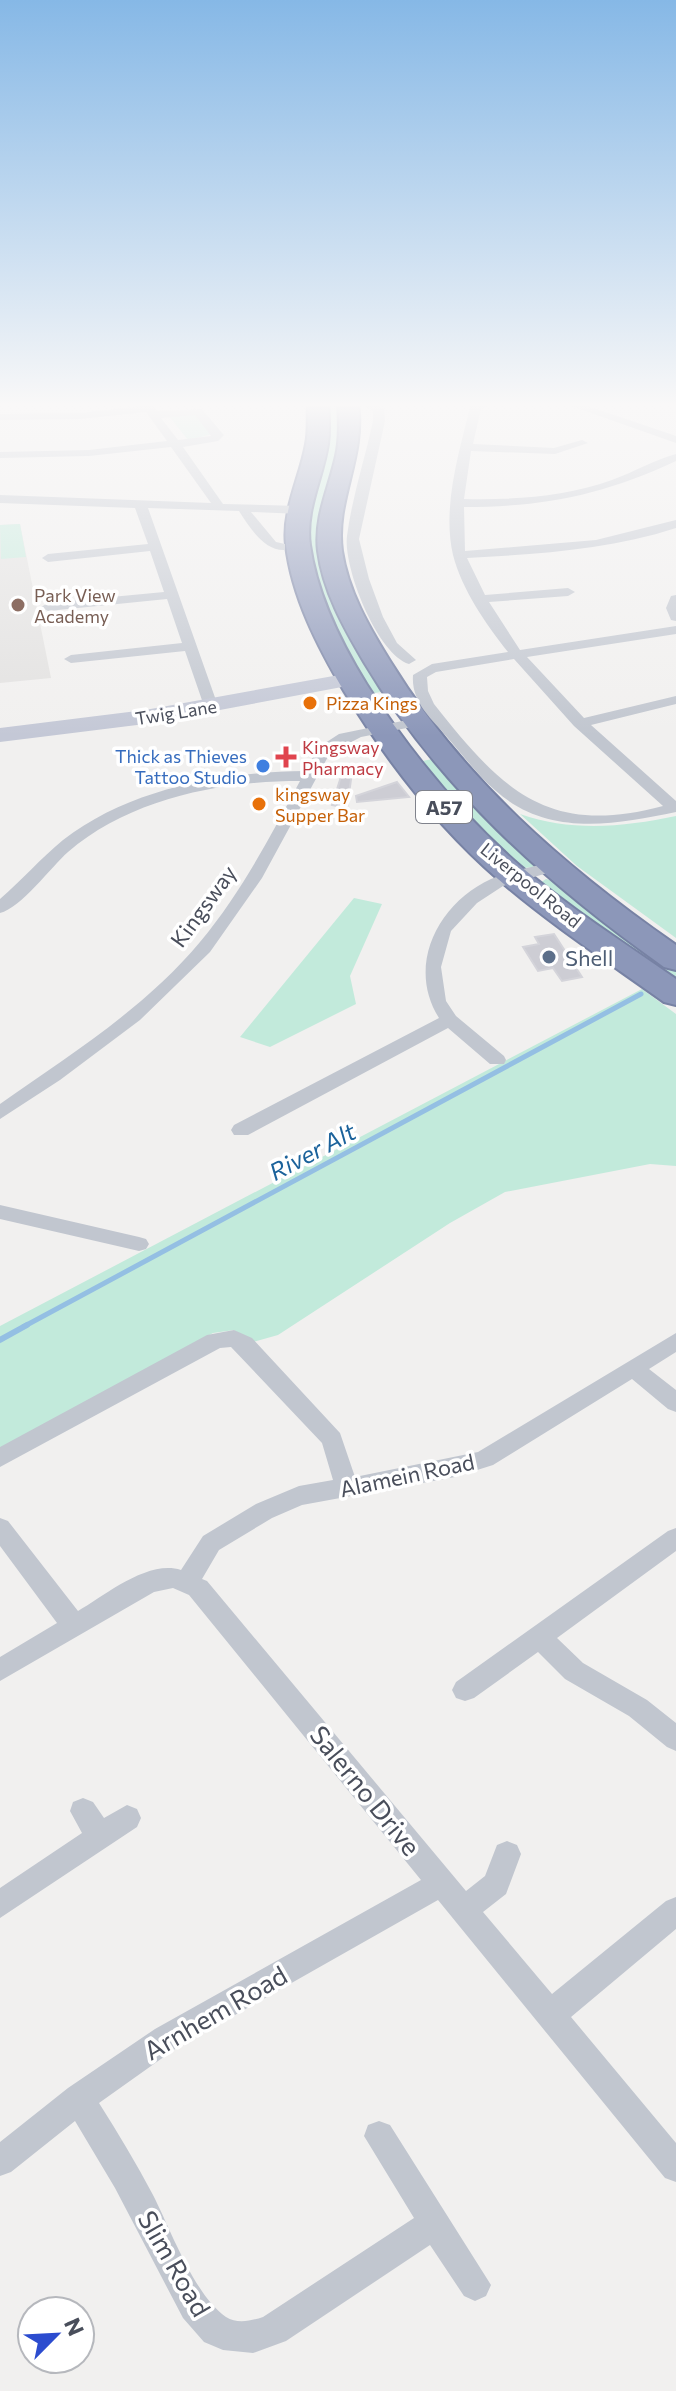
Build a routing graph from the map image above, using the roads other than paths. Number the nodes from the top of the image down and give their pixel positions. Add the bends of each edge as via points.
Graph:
1 (143, 514) edge
2 (247, 514) edge
3 (300, 514) edge
4 (334, 514) edge
5 (357, 514) edge
6 (458, 514) edge
7 (676, 524) edge
8 (155, 547) junction
9 (281, 547) dead end
10 (460, 555) junction
11 (48, 558) dead end
12 (568, 592) dead end
13 (172, 595) junction
14 (479, 599) junction
15 (676, 599) edge
16 (48, 607) dead end
17 (676, 617) edge
18 (676, 630) edge
19 (190, 646) junction
20 (518, 654) junction
21 (71, 659) dead end
22 (409, 660) dead end
23 (350, 679) junction
24 (676, 700) edge
25 (211, 706) junction
26 (417, 722) junction
27 (579, 723) junction
28 (383, 728) junction
29 (0, 735) edge
30 (310, 776) junction
31 (675, 808) edge
32 (552, 867) junction
33 (516, 876) junction
34 (0, 908) edge
35 (676, 960) edge
36 (676, 995) edge
37 (449, 1020) junction
38 (497, 1060) dead end
39 (0, 1113) edge
40 (241, 1130) dead end
41 (0, 1212) edge
42 (139, 1244) dead end
43 (676, 1341) edge
44 (633, 1368) junction
45 (676, 1403) edge
46 (0, 1458) edge
47 (347, 1488) junction
48 (0, 1528) edge
49 (676, 1538) edge
50 (187, 1581) junction
51 (74, 1626) junction
52 (540, 1637) junction
53 (0, 1670) edge
54 (465, 1690) dead end
55 (676, 1739) edge
56 (83, 1811) dead end
57 (127, 1818) dead end
58 (100, 1836) junction
59 (507, 1854) dead end
60 (442, 1883) junction
61 (0, 1904) edge
62 (464, 1910) junction
63 (676, 1911) edge
64 (551, 2014) junction
65 (79, 2099) junction
66 (379, 2136) dead end
67 (0, 2161) edge
68 (676, 2167) edge
69 (435, 2223) junction
70 (475, 2285) dead end

1 - 8 street
2 - 9 street via 270,534 272,545
3 - 23 highway, Liverpool Road / A57 via 303,572 324,632
4 - 26 highway, Liverpool Road / A57 via 329,537 339,588 381,670
5 - 22 street via 356,555 369,601 391,645
6 - 10 street
7 - 10 street via 587,546
8 - 11 street
8 - 13 street
10 - 14 street
12 - 14 street
13 - 16 street
13 - 19 street
14 - 20 street
15 - 17 street
18 - 20 street
19 - 21 street
19 - 25 street
20 - 27 street
20 - 31 street via 426,670 419,682 421,695 507,794 545,816 635,818
23 - 25 street, Twig Lane
23 - 28 highway, Liverpool Road / A57
24 - 27 street
25 - 29 street, Twig Lane
26 - 28 street, Kingsway
26 - 32 highway, Liverpool Road / A57 via 454,769
27 - 31 street
28 - 30 street, Kingsway via 333,743
28 - 33 highway, Liverpool Road / A57 via 443,806
30 - 34 street via 201,788 127,809 69,843
30 - 39 street, Kingsway via 236,906 203,949 121,1024
32 - 33 street
32 - 35 highway, Liverpool Road / A57
33 - 36 highway, Liverpool Road / A57
33 - 37 street via 471,899 443,930 432,967 437,1001
37 - 38 street
37 - 40 street
41 - 42 street
43 - 44 street, Alamein Road
44 - 45 street
44 - 47 street, Alamein Road via 485,1459
46 - 47 street via 229,1337 244,1344 327,1432
47 - 50 street, Alamein Road via 287,1500 253,1517 206,1548
48 - 51 street
49 - 52 street
50 - 51 street via 149,1582
50 - 60 street, Salerno Drive via 207,1597
51 - 53 street
52 - 54 street
52 - 55 street via 574,1671 648,1714
56 - 58 street
57 - 58 street
58 - 61 street
59 - 62 street via 496,1885
60 - 62 street, Salerno Drive
60 - 65 street, Arnhem Road via 165,2039
62 - 64 street, Salerno Drive
63 - 64 street
64 - 68 street, Salerno Drive
65 - 67 street, Arnhem Road
65 - 69 street, Slim Road via 192,2301 223,2333 253,2337 274,2329
66 - 69 street
69 - 70 street

